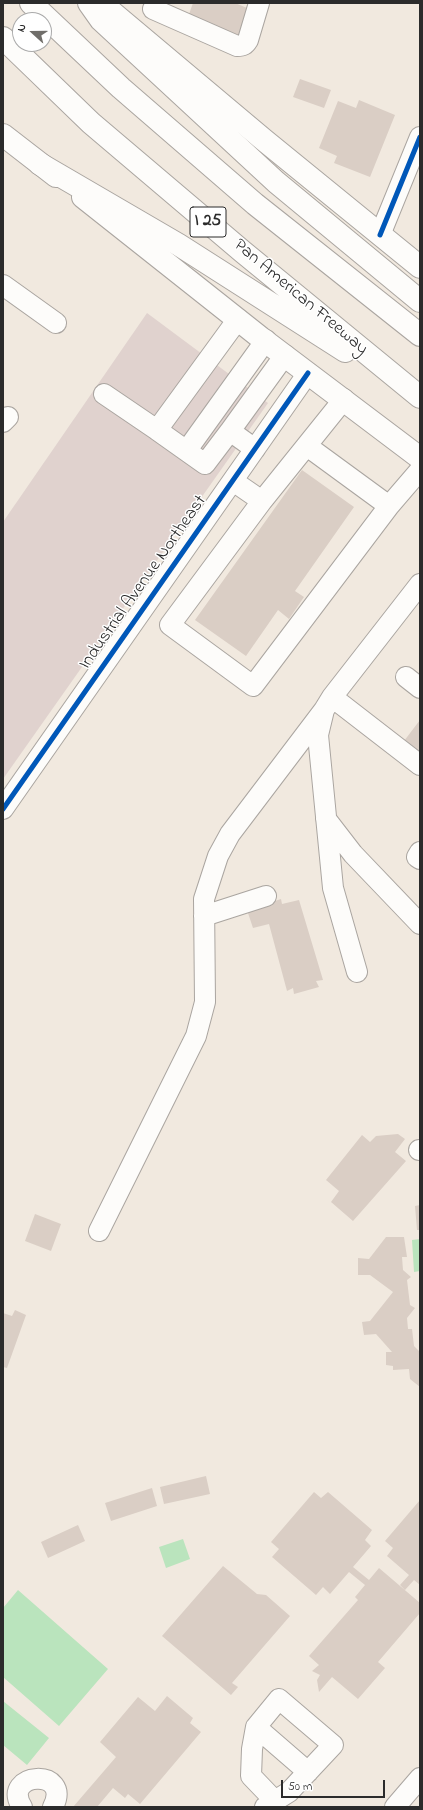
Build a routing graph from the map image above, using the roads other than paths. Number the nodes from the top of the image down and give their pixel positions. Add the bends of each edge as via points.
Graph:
1 (30, 3) edge
2 (89, 3) edge
3 (101, 3) edge
4 (260, 3) edge
5 (154, 6) edge
6 (3, 38) edge
7 (146, 42) junction
8 (3, 135) edge
9 (420, 137) edge
10 (40, 164) junction
11 (380, 235) junction
12 (420, 267) edge
13 (3, 286) edge
14 (420, 302) edge
15 (238, 319) junction
16 (56, 323) dead end
17 (420, 335) edge
18 (266, 340) junction
19 (285, 355) junction
20 (308, 373) junction
21 (104, 394) dead end
22 (420, 398) edge
23 (344, 399) junction
24 (157, 430) junction
25 (230, 431) junction
26 (307, 446) junction
27 (255, 449) junction
28 (187, 450) junction
29 (420, 458) edge
30 (420, 470) edge
31 (233, 481) junction
32 (262, 501) junction
33 (389, 506) junction
34 (420, 584) edge
35 (328, 704) junction
36 (420, 765) edge
37 (3, 809) edge
38 (326, 819) junction
39 (420, 852) edge
40 (420, 859) edge
41 (266, 896) dead end
42 (204, 916) junction
43 (420, 924) edge
44 (357, 972) dead end
45 (98, 1231) dead end
46 (256, 1727) junction
47 (308, 1772) junction
48 (420, 1778) edge
49 (270, 1804) edge
50 (15, 1805) edge
51 (54, 1807) edge
52 (395, 1807) edge

1 - 17 main road, I 25 via 120,88 255,204
2 - 14 main road via 101,20 276,182
3 - 7 main road
4 - 5 street via 248,40 241,46 236,46
5 - 7 street via 148,22
6 - 22 main road, Pan American Freeway / I 25 via 91,123
7 - 11 main road
8 - 10 main road
9 - 11 street
10 - 15 main road
10 - 22 main road via 178,245
11 - 12 main road
13 - 16 street
15 - 18 main road
15 - 24 street
18 - 19 main road
18 - 28 street
19 - 20 main road
19 - 25 street
20 - 23 main road
20 - 27 street, Industrial Avenue Northeast
21 - 24 street
23 - 26 street
23 - 29 main road
24 - 28 street
25 - 27 street
25 - 28 street via 205,464
26 - 32 street
26 - 33 street
27 - 31 street, Industrial Avenue Northeast
30 - 33 street
31 - 32 street
31 - 37 street, Industrial Avenue Northeast
32 - 33 street via 170,625 253,686
34 - 35 street
35 - 36 street
35 - 38 street via 318,734
35 - 42 street via 230,834 218,856 206,892
38 - 43 street via 353,854
38 - 44 street via 333,888
39 - 40 street via 417,856
41 - 42 street
42 - 45 street via 205,1002 196,1036
46 - 47 street
46 - 47 street via 279,1699 333,1745
46 - 49 street via 251,1776
47 - 49 street via 289,1792
48 - 52 street
50 - 51 street via 24,1783 35,1778 44,1779 54,1786

